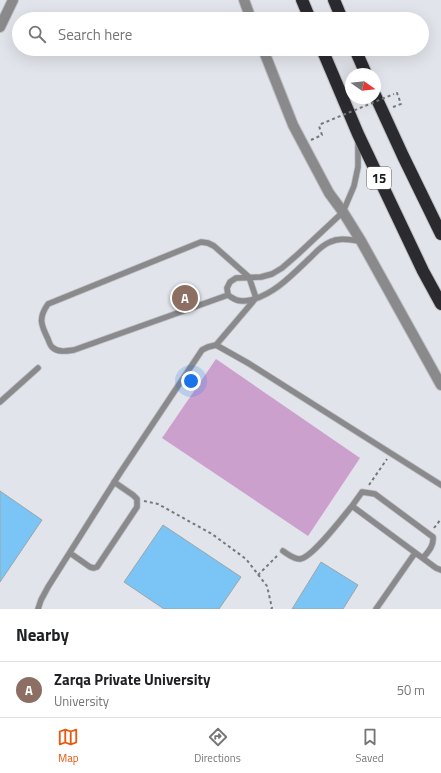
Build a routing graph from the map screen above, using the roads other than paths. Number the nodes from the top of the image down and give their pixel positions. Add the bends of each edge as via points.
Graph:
1 (13, 0) edge
2 (244, 0) edge
3 (302, 0) edge
4 (334, 0) edge
5 (248, 12) edge
6 (307, 12) edge
7 (339, 12) edge
8 (0, 26) edge
9 (266, 56) edge
10 (325, 56) edge
11 (358, 56) edge
12 (363, 68) edge
13 (379, 104) edge
14 (358, 134) junction
15 (343, 212) junction
16 (441, 234) edge
17 (360, 241) junction
18 (249, 277) junction
19 (228, 295) junction
20 (256, 298) junction
21 (441, 304) edge
22 (216, 345) junction
23 (38, 368) dead end
24 (441, 385) edge
25 (0, 402) edge
26 (114, 482) junction
27 (441, 485) edge
28 (352, 506) junction
29 (283, 551) road end
30 (70, 553) junction
31 (415, 553) junction
32 (423, 558) junction
33 (441, 570) edge
34 (38, 609) edge
35 (376, 609) edge

1 - 8 street
2 - 5 street
3 - 6 highway
4 - 7 highway
9 - 15 street via 293,125 329,193
10 - 14 highway, 15
11 - 12 highway
13 - 16 highway, 15
14 - 15 lane via 358,167 354,186
14 - 21 highway, 15
15 - 17 street
15 - 18 lane via 282,268 272,274
17 - 20 lane via 341,239 329,242 271,292
17 - 24 street
18 - 19 lane via 236,278 230,282 227,288
18 - 19 lane via 214,246 208,242 201,242 48,304 41,326 52,347 63,352
18 - 20 lane
19 - 20 lane via 234,300
20 - 22 lane
22 - 26 lane via 202,350
22 - 27 lane
23 - 25 lane
26 - 30 lane
26 - 30 lane via 134,495 137,507 97,567 90,567
28 - 29 lane via 328,535 304,558 294,558
28 - 31 lane
28 - 32 lane via 362,492 375,494 433,537 432,547
30 - 34 lane via 48,587
31 - 32 lane
31 - 35 lane
32 - 33 lane

